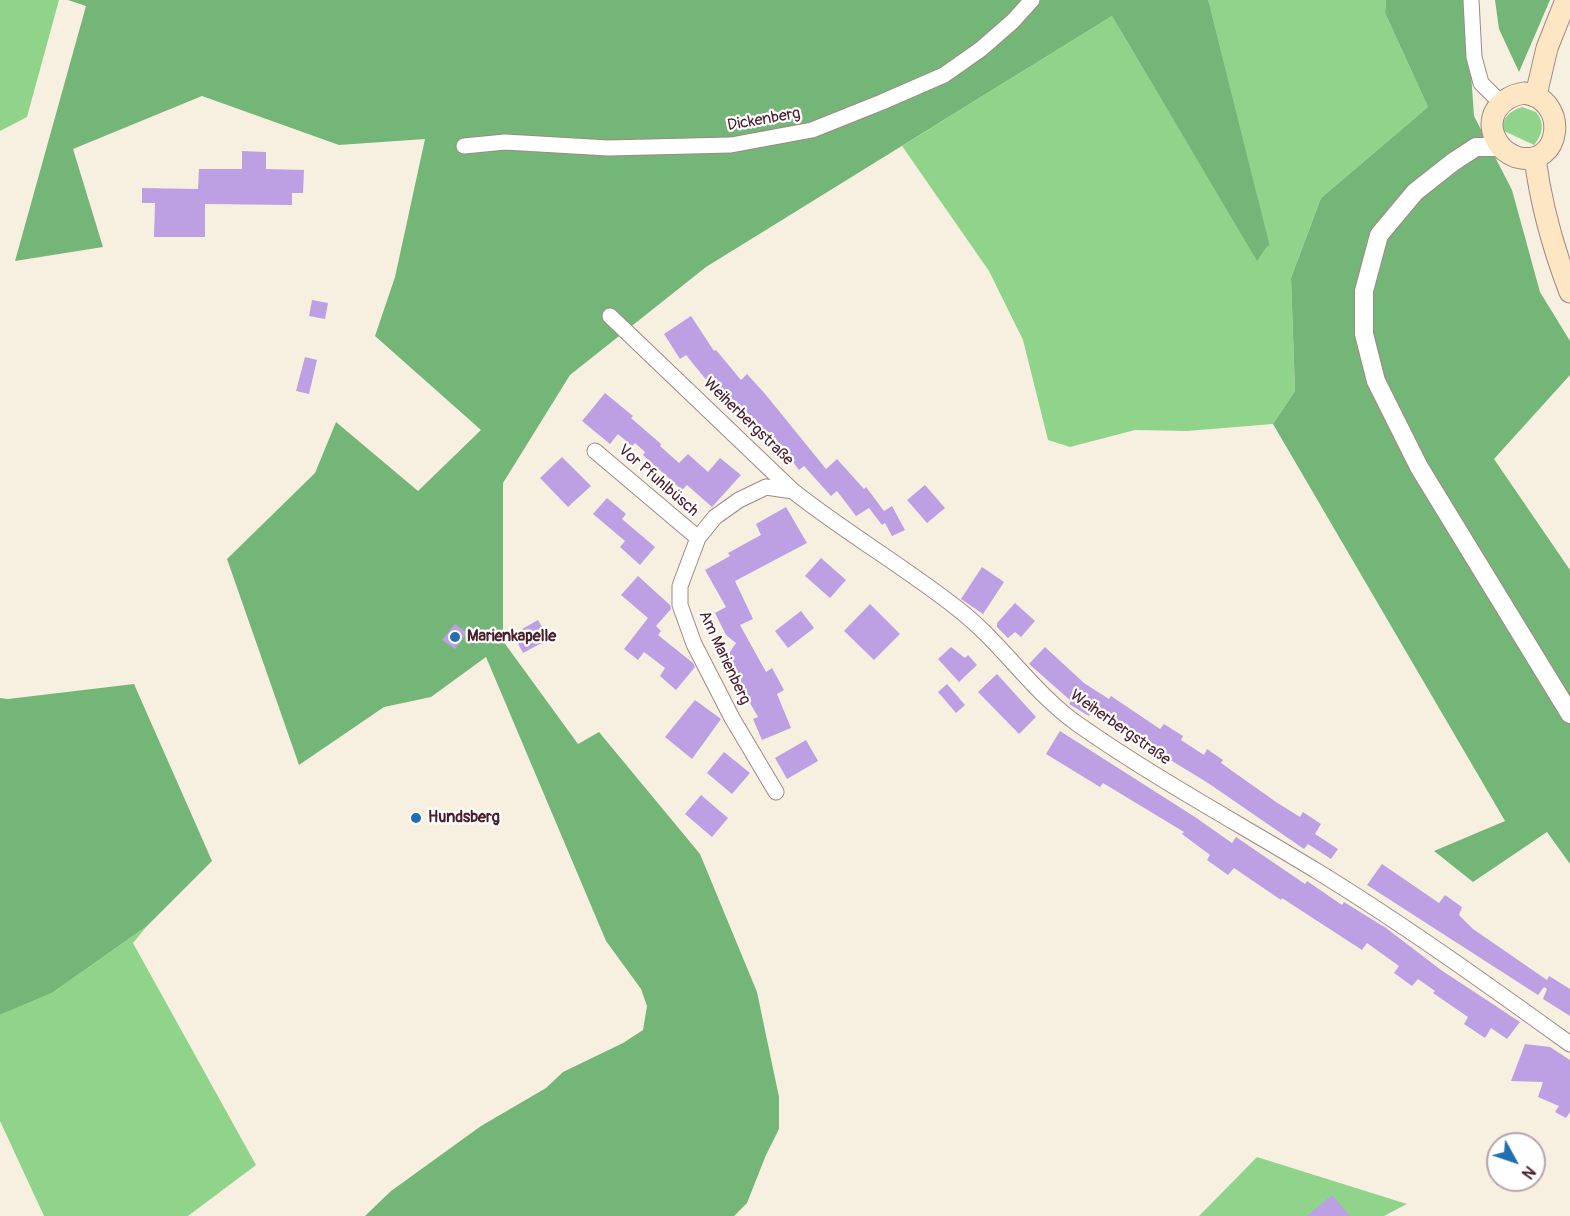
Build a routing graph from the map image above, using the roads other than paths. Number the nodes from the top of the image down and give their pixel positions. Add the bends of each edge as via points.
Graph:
1 (1032, 0) edge
2 (1472, 0) edge
3 (1566, 0) edge
4 (1536, 94) junction
5 (1502, 103) junction
6 (464, 146) dead end
7 (1500, 147) junction
8 (1535, 158) junction
9 (1570, 291) edge
10 (610, 316) dead end
11 (595, 451) dead end
12 (794, 491) junction
13 (698, 538) junction
14 (1570, 714) edge
15 (776, 792) dead end
16 (1570, 1044) edge

1 - 6 street, Dickenberg via 981,49 944,75 812,130 731,145 608,148 505,142
2 - 5 street via 1474,57 1481,82
3 - 4 main road via 1547,48
4 - 5 main road via 1512,95
4 - 8 main road via 1554,115 1556,127 1546,151
5 - 7 main road via 1491,125
7 - 8 main road via 1510,155
7 - 14 street via 1476,147 1453,162 1415,192 1379,236 1364,291 1364,334 1376,381 1419,467
8 - 9 main road via 1544,215
10 - 12 street, Weiherbergstraße
11 - 13 street, Vor Pfuhlbüsch
12 - 13 street, Am Marienberg via 766,487 757,491 715,516
12 - 16 street, Weiherbergstraße via 959,609 1059,710 1078,724 1440,951
13 - 15 street, Am Marienberg via 680,586 680,605 694,644

